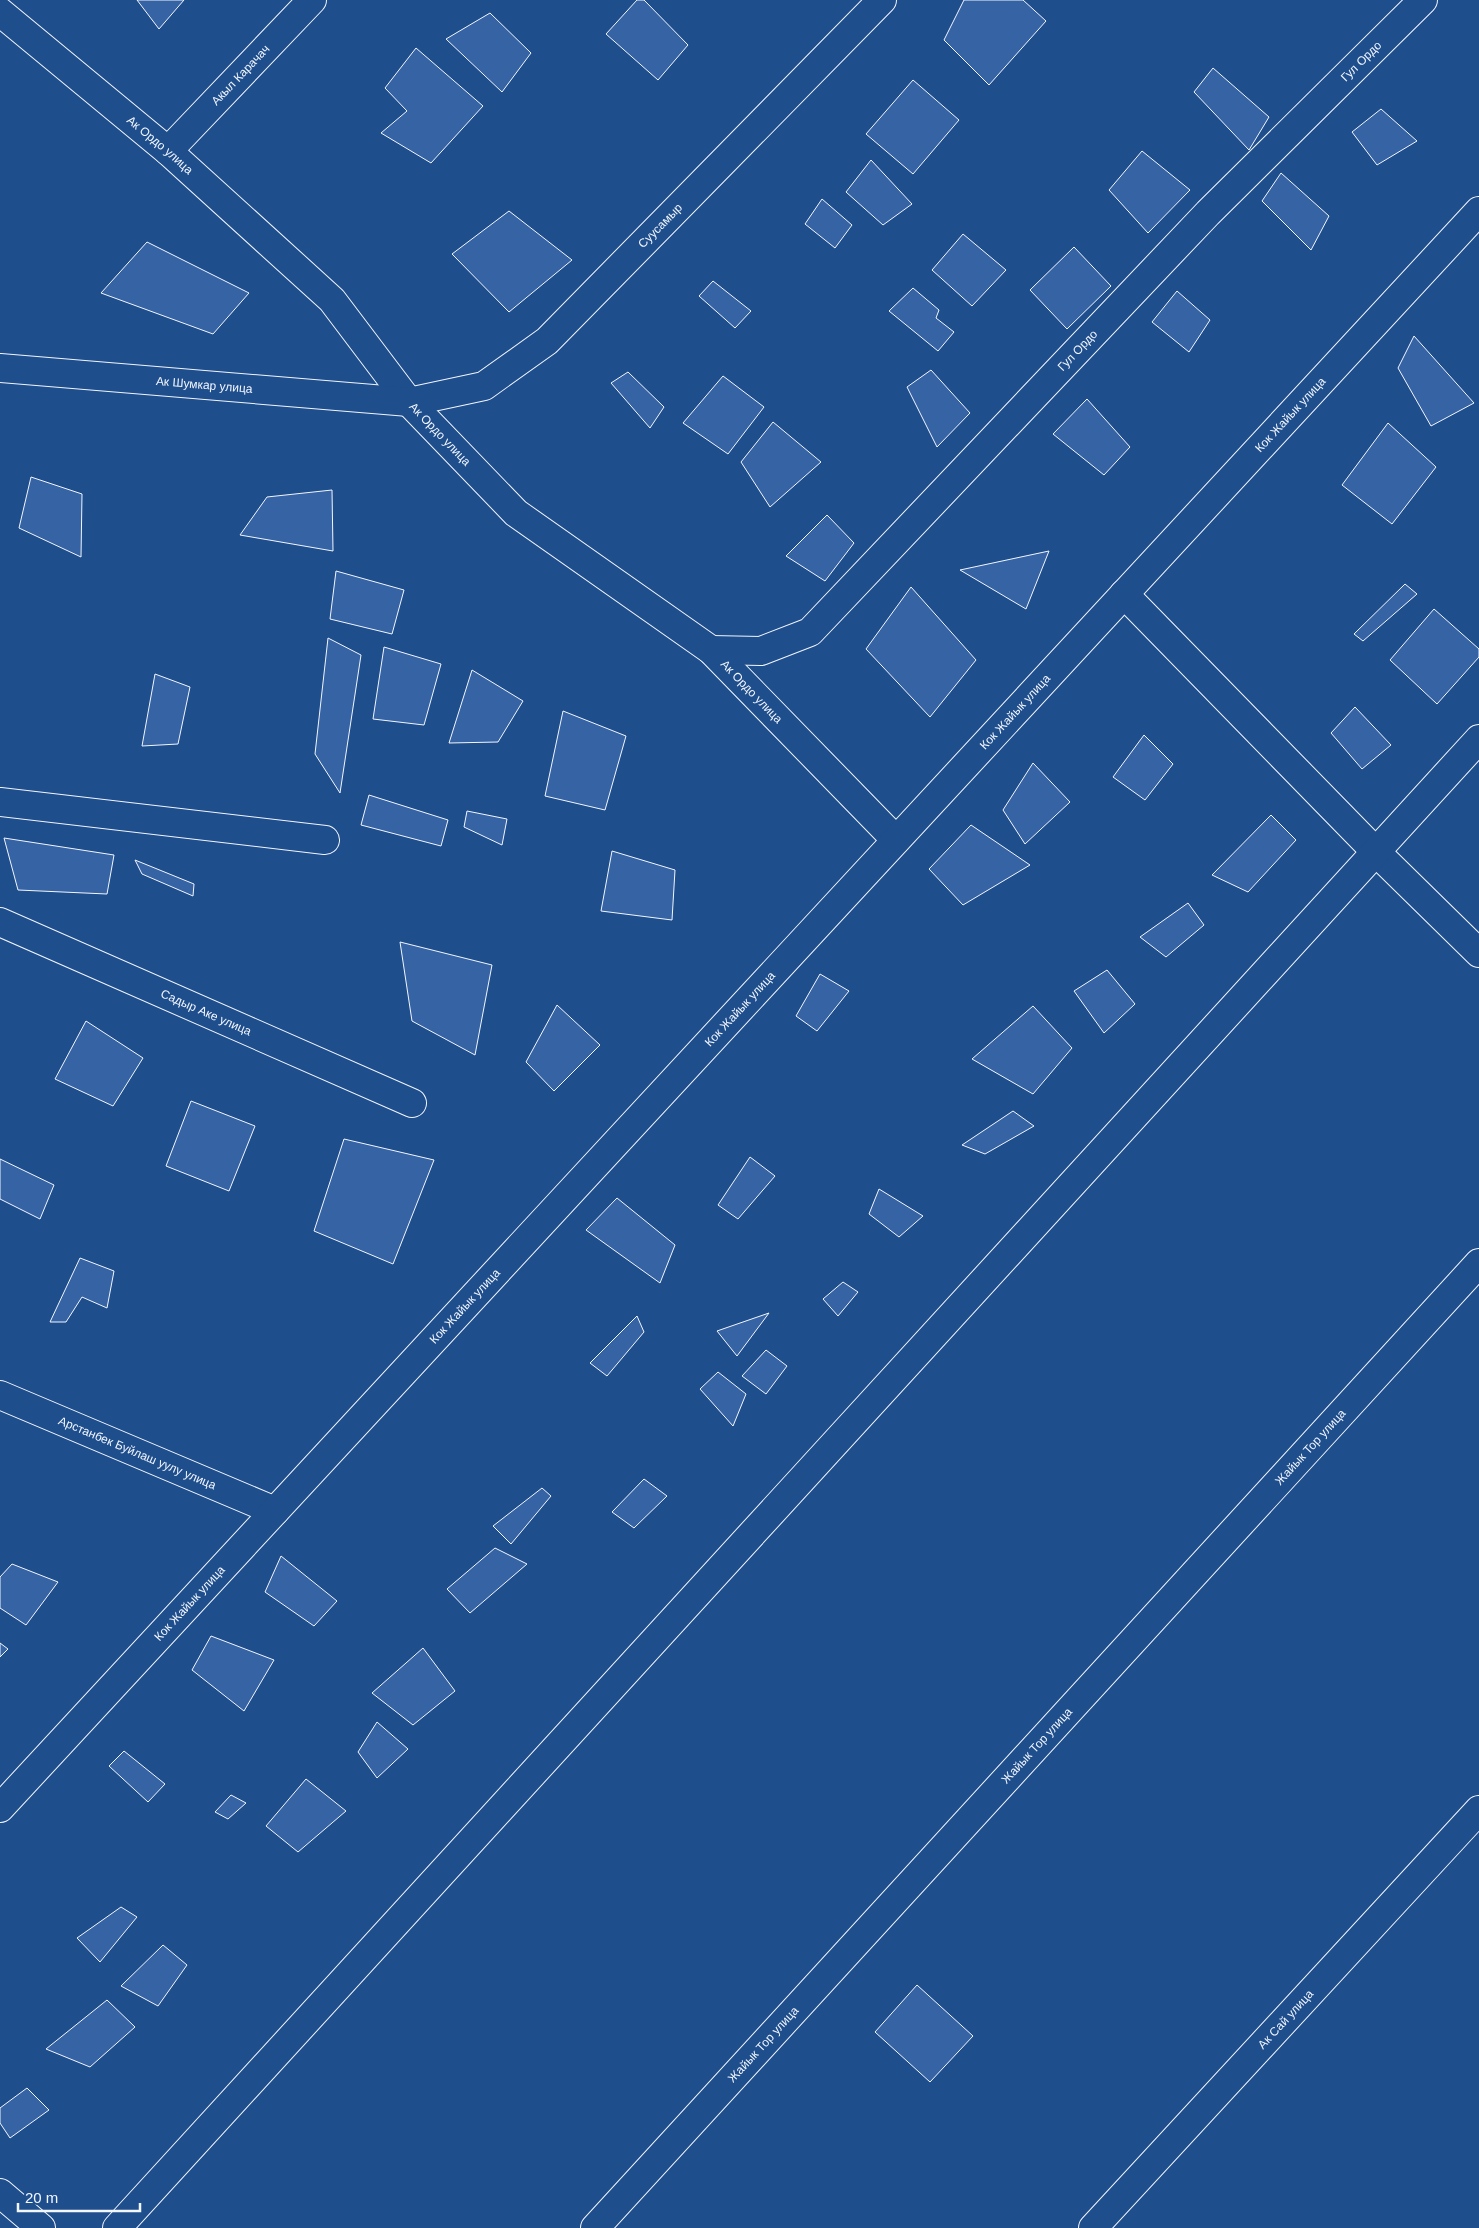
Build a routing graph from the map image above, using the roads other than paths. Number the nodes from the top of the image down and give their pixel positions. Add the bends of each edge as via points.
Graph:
1 (312, 0) edge
2 (882, 0) edge
3 (1423, 0) edge
4 (0, 12) edge
5 (168, 151) junction
6 (1479, 211) edge
7 (0, 368) edge
8 (409, 402) junction
9 (1124, 594) junction
10 (711, 650) junction
11 (1479, 739) edge
12 (0, 802) edge
13 (324, 840) dead end
14 (896, 840) junction
15 (1376, 852) junction
16 (0, 922) edge
17 (1479, 953) edge
18 (412, 1103) dead end
19 (1479, 1263) edge
20 (0, 1396) edge
21 (275, 1511) junction
22 (0, 1808) edge
23 (1479, 1810) edge
24 (0, 2193) edge
25 (41, 2228) edge
26 (117, 2228) edge
27 (595, 2228) edge
28 (1093, 2228) edge

1 - 5 street, Акыл Карачач
2 - 8 street, Суусамыр via 547,341 484,386
3 - 10 street, Гул Ордо via 1208,213 810,632 761,651
4 - 5 street, Ак Ордо улица
5 - 8 street, Ак Ордо улица via 332,300
6 - 9 street, Кок Жайык улица
7 - 8 street, Ак Шумкар улица
8 - 10 street, Ак Ордо улица via 516,513
9 - 14 street, Кок Жайык улица
9 - 15 street
10 - 14 street, Ак Ордо улица
11 - 15 street
12 - 13 street
14 - 21 street, Кок Жайык улица
15 - 17 street
15 - 26 street
16 - 18 street, Садыр Аке улица
19 - 27 street, Жайык Тор улица
20 - 21 street, Арстанбек Буйлаш уулу улица
21 - 22 street, Кок Жайык улица
23 - 28 street, Ак Сай улица
24 - 25 street

